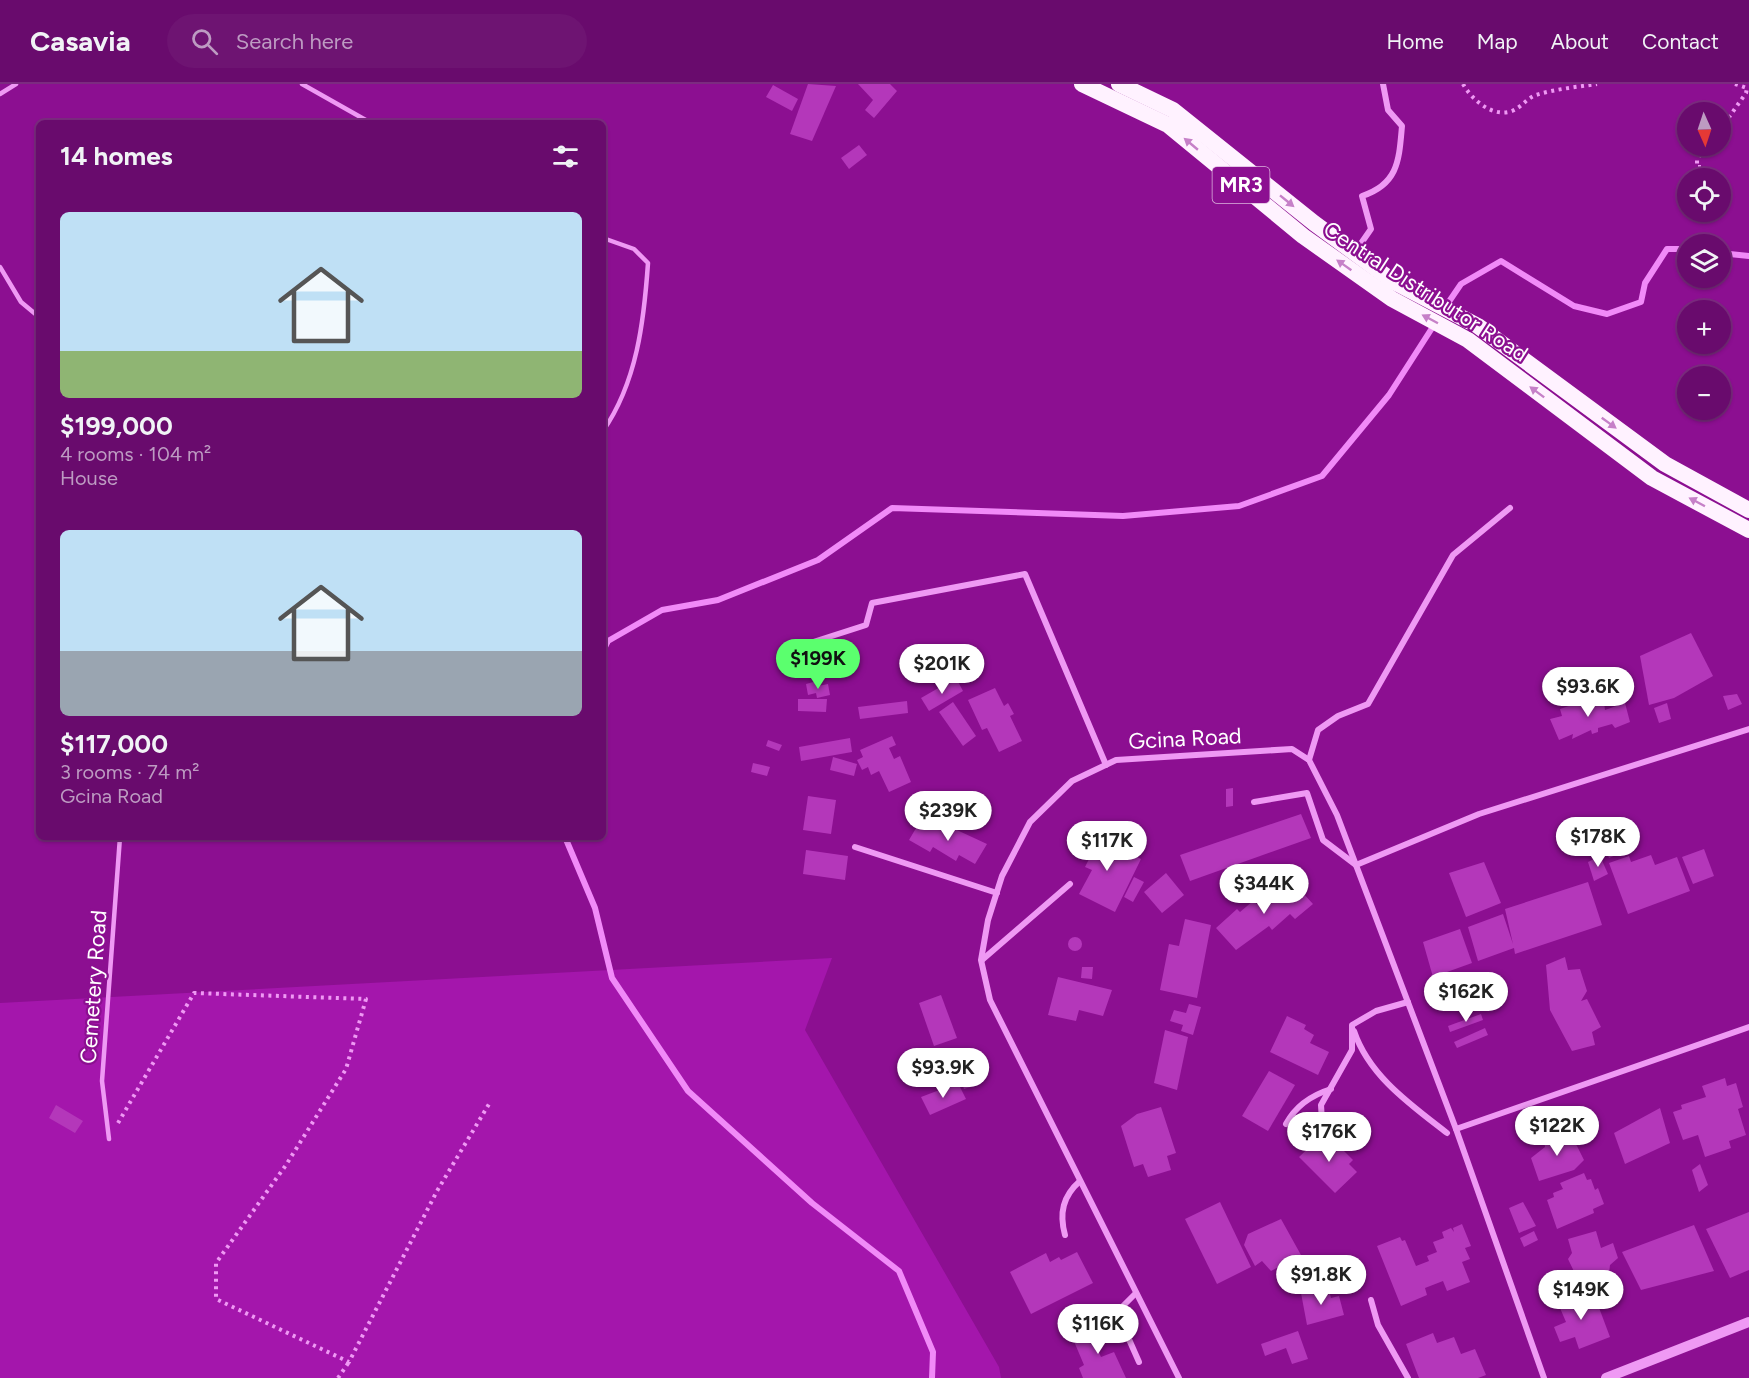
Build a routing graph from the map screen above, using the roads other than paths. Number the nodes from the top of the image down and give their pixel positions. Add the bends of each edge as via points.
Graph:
1 (16, 84) edge
2 (302, 84) edge
3 (1082, 84) edge
4 (1119, 84) edge
5 (1383, 84) edge
6 (0, 94) edge
7 (366, 120) edge
8 (606, 239) edge
9 (1354, 252) junction
10 (0, 267) edge
11 (36, 314) edge
12 (606, 426) edge
13 (1510, 508) dead end
14 (1749, 510) edge
15 (1749, 530) edge
16 (806, 675) dead end
17 (1749, 729) edge
18 (1309, 760) junction
19 (1106, 765) junction
20 (1254, 802) dead end
21 (120, 840) edge
22 (855, 847) dead end
23 (1356, 865) junction
24 (1070, 884) dead end
25 (997, 893) junction
26 (981, 960) junction
27 (1408, 1002) junction
28 (1352, 1025) junction
29 (1749, 1028) edge
30 (1332, 1089) junction
31 (1322, 1121) dead end
32 (1286, 1124) dead end
33 (1456, 1129) junction
34 (1447, 1133) dead end
35 (109, 1139) road end
36 (1080, 1180) junction
37 (1065, 1235) dead end
38 (1136, 1293) junction
39 (1371, 1300) dead end
40 (1749, 1322) edge
41 (1139, 1362) dead end
42 (1179, 1378) edge
43 (1408, 1378) edge
44 (1544, 1378) edge
45 (1606, 1378) edge

1 - 6 lane
2 - 7 lane
15 -> 3 highway, Central Distributor Road / MR3 via 1652,478 1468,340 1392,299 1302,236 1168,125
4 -> 9 highway, Central Distributor Road / MR3 via 1173,110
5 - 9 street via 1388,110 1402,126 1399,162 1376,192 1362,196 1371,229
8 - 12 lane via 634,249 648,263 644,317 634,360 619,408
9 -> 14 highway, Central Distributor Road / MR3 via 1394,282 1478,326 1665,464
10 - 11 lane via 21,302
13 - 18 street via 1453,555 1368,704 1338,716 1318,730
16 - 19 street via 807,644 866,625 872,603 1025,574
17 - 23 street via 1479,814
18 - 19 street, Gcina Road via 1292,749 1116,760
18 - 23 street via 1337,815
19 - 25 street, Gcina Road via 1072,781 1030,822
20 - 23 street via 1307,793 1323,840
21 - 35 lane, Cemetery Road via 102,1081
22 - 25 street
23 - 27 street
24 - 26 street
25 - 26 street, Gcina Road
26 - 36 street, Gcina Road via 990,1000
27 - 28 street via 1376,1011
27 - 33 street
28 - 30 street via 1352,1050
28 - 34 street via 1362,1053 1406,1102
29 - 33 street
30 - 31 street via 1321,1105
30 - 32 street via 1315,1094
33 - 44 street
36 - 37 street via 1068,1192 1062,1208
36 - 38 street, Gcina Road
38 - 41 street via 1120,1309 1120,1319
38 - 42 street, Gcina Road
39 - 43 street via 1378,1325
40 - 45 street

